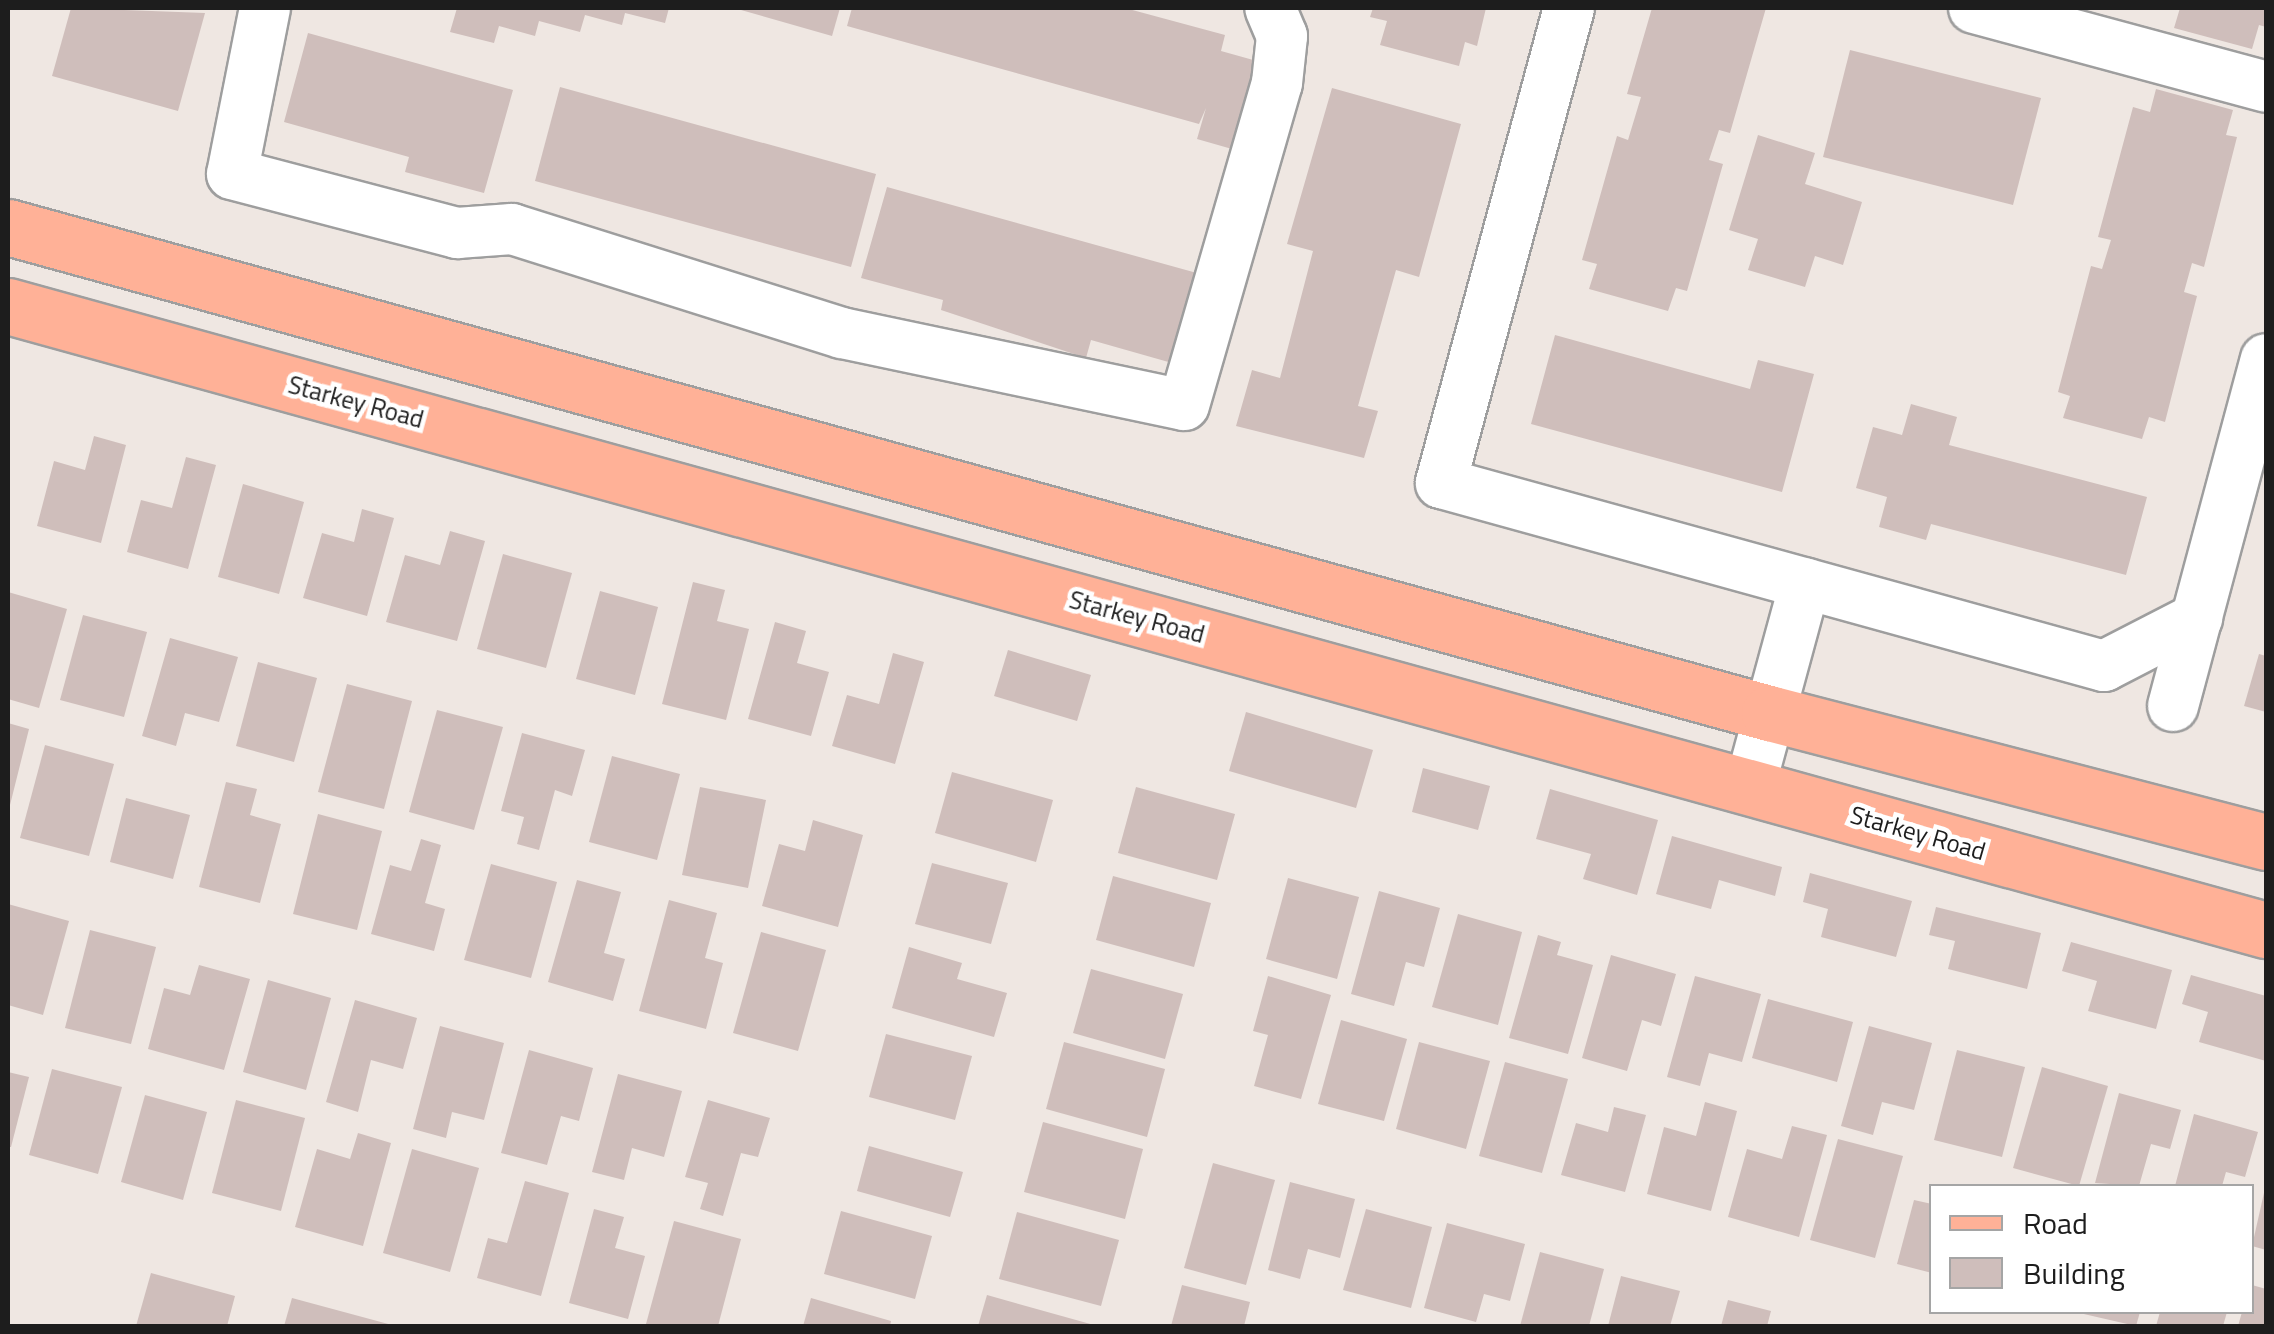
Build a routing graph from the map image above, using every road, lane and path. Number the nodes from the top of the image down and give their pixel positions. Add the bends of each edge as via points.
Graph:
1 (265, 8) edge
2 (1270, 8) edge
3 (1569, 8) edge
4 (1974, 8) edge
5 (2266, 87) edge
6 (8, 227) edge
7 (8, 306) edge
8 (2266, 359) edge
9 (1805, 583) junction
10 (2197, 618) junction
11 (2172, 706) dead end
12 (1769, 713) junction
13 (1750, 786) junction
14 (2266, 842) edge
15 (2266, 930) edge

1 - 2 lane via 232,174 457,233 512,229 842,333 1184,405 1276,83 1282,36
3 - 9 lane via 1441,483
4 - 5 lane
6 - 12 main road
7 - 13 main road, Starkey Road
8 - 10 lane
9 - 10 lane via 2104,666
9 - 12 lane
10 - 11 lane
12 - 13 lane
12 - 14 main road
13 - 15 main road, Starkey Road

